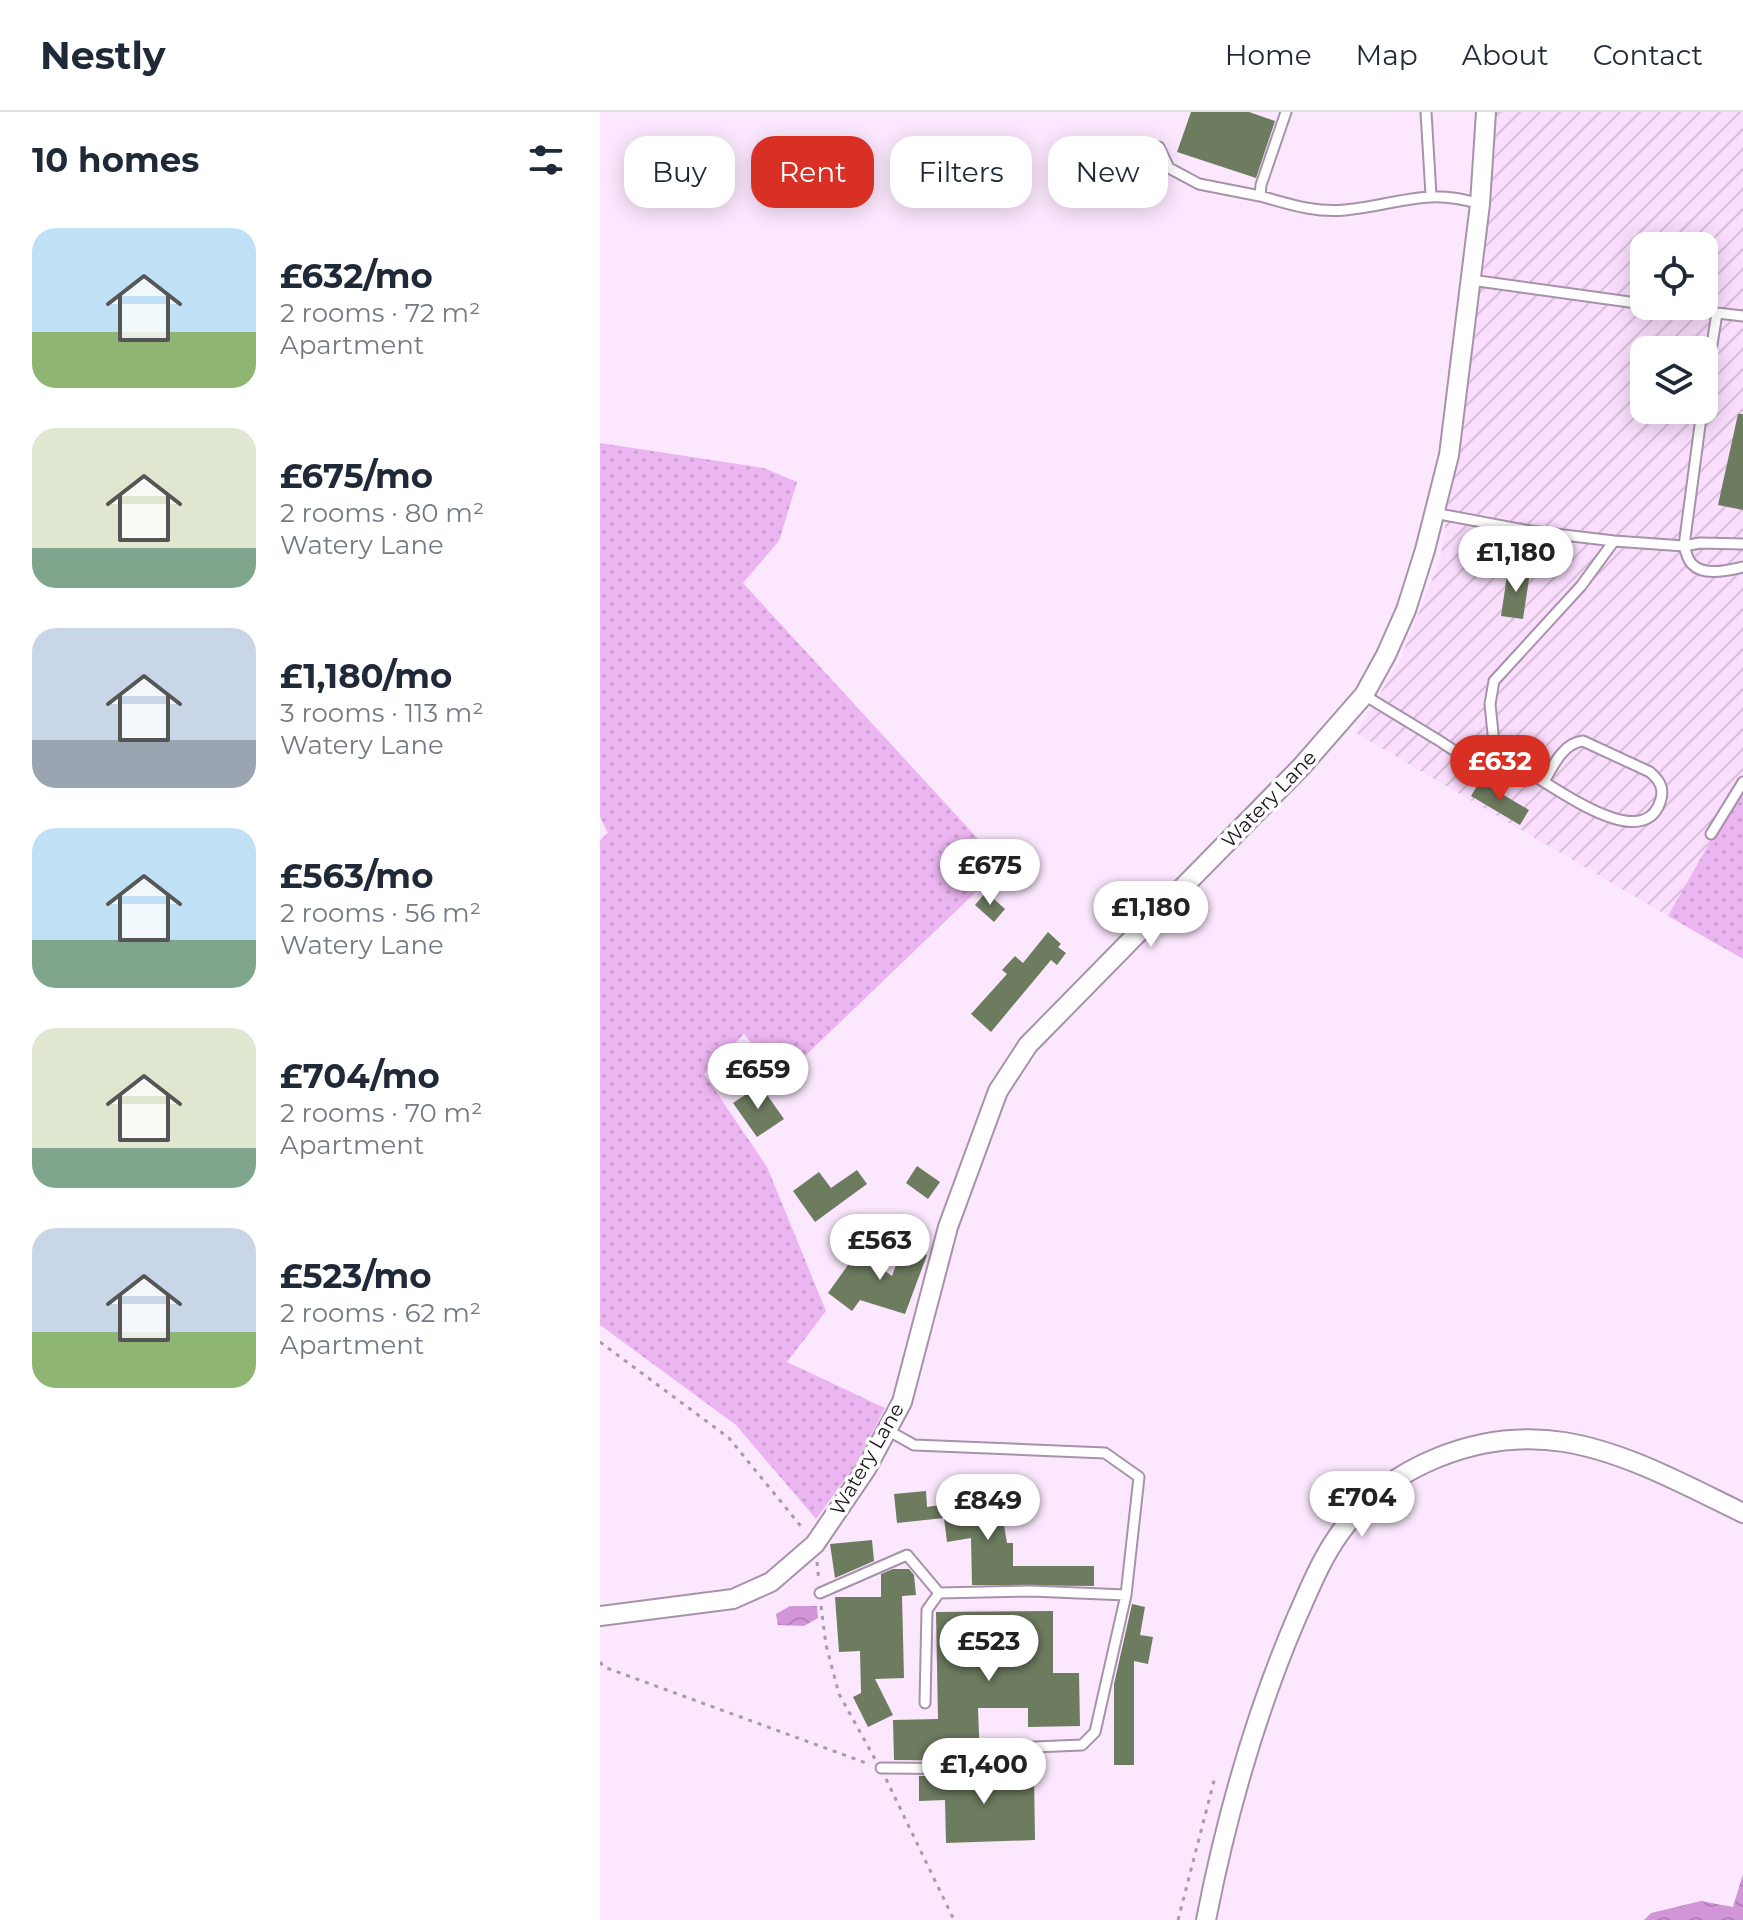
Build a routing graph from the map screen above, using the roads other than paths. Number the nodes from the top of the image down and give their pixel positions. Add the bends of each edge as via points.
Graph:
1 (1286, 112) edge
2 (1426, 112) edge
3 (1486, 112) edge
4 (1168, 166) edge
5 (1431, 195) junction
6 (1260, 196) junction
7 (1480, 204) junction
8 (1471, 280) junction
9 (1630, 302) edge
10 (1743, 306) edge
11 (1718, 313) edge
12 (1730, 313) junction
13 (1743, 316) edge
14 (1700, 424) edge
15 (1434, 513) junction
16 (1521, 529) junction
17 (1614, 541) junction
18 (1743, 544) edge
19 (1684, 546) junction
20 (1517, 559) dead end
21 (1743, 567) edge
22 (1364, 695) junction
23 (1496, 763) junction
24 (1544, 782) junction
25 (1743, 782) edge
26 (1711, 834) dead end
27 (889, 1431) junction
28 (1743, 1513) edge
29 (820, 1593) road end
30 (939, 1593) junction
31 (1126, 1595) junction
32 (600, 1616) edge
33 (925, 1703) dead end
34 (881, 1768) road end
35 (1206, 1920) edge

1 - 6 lane
2 - 5 lane
3 - 7 street, Watery Lane
4 - 6 lane via 1199,184
5 - 6 lane via 1345,210 1310,210
5 - 7 lane
7 - 8 street, Watery Lane
8 - 9 lane
8 - 15 street, Watery Lane via 1449,455
10 - 12 lane
11 - 12 lane
12 - 13 lane
14 - 19 lane
15 - 16 lane
15 - 22 street, Watery Lane via 1406,610
16 - 17 lane
16 - 20 lane
17 - 19 lane
17 - 23 lane via 1581,586 1494,681 1490,704
18 - 19 lane
19 - 21 lane via 1699,569
22 - 23 lane via 1470,759
22 - 27 street, Watery Lane via 1302,766 1028,1045 1010,1070 948,1227 902,1402
23 - 24 lane
24 - 24 lane via 1625,822 1646,819 1660,804 1662,792 1650,772 1583,741 1568,747
25 - 26 lane
27 - 31 lane via 914,1445 1105,1453 1139,1477
27 - 32 street, Watery Lane via 815,1544 771,1582 733,1599
28 - 35 street via 1617,1457 1563,1442 1471,1445 1416,1467 1377,1492 1340,1533 1279,1659 1236,1796
29 - 30 lane via 907,1555
30 - 31 lane
30 - 33 lane via 927,1610
31 - 34 lane via 1095,1732 1082,1745 1008,1748 1002,1769

